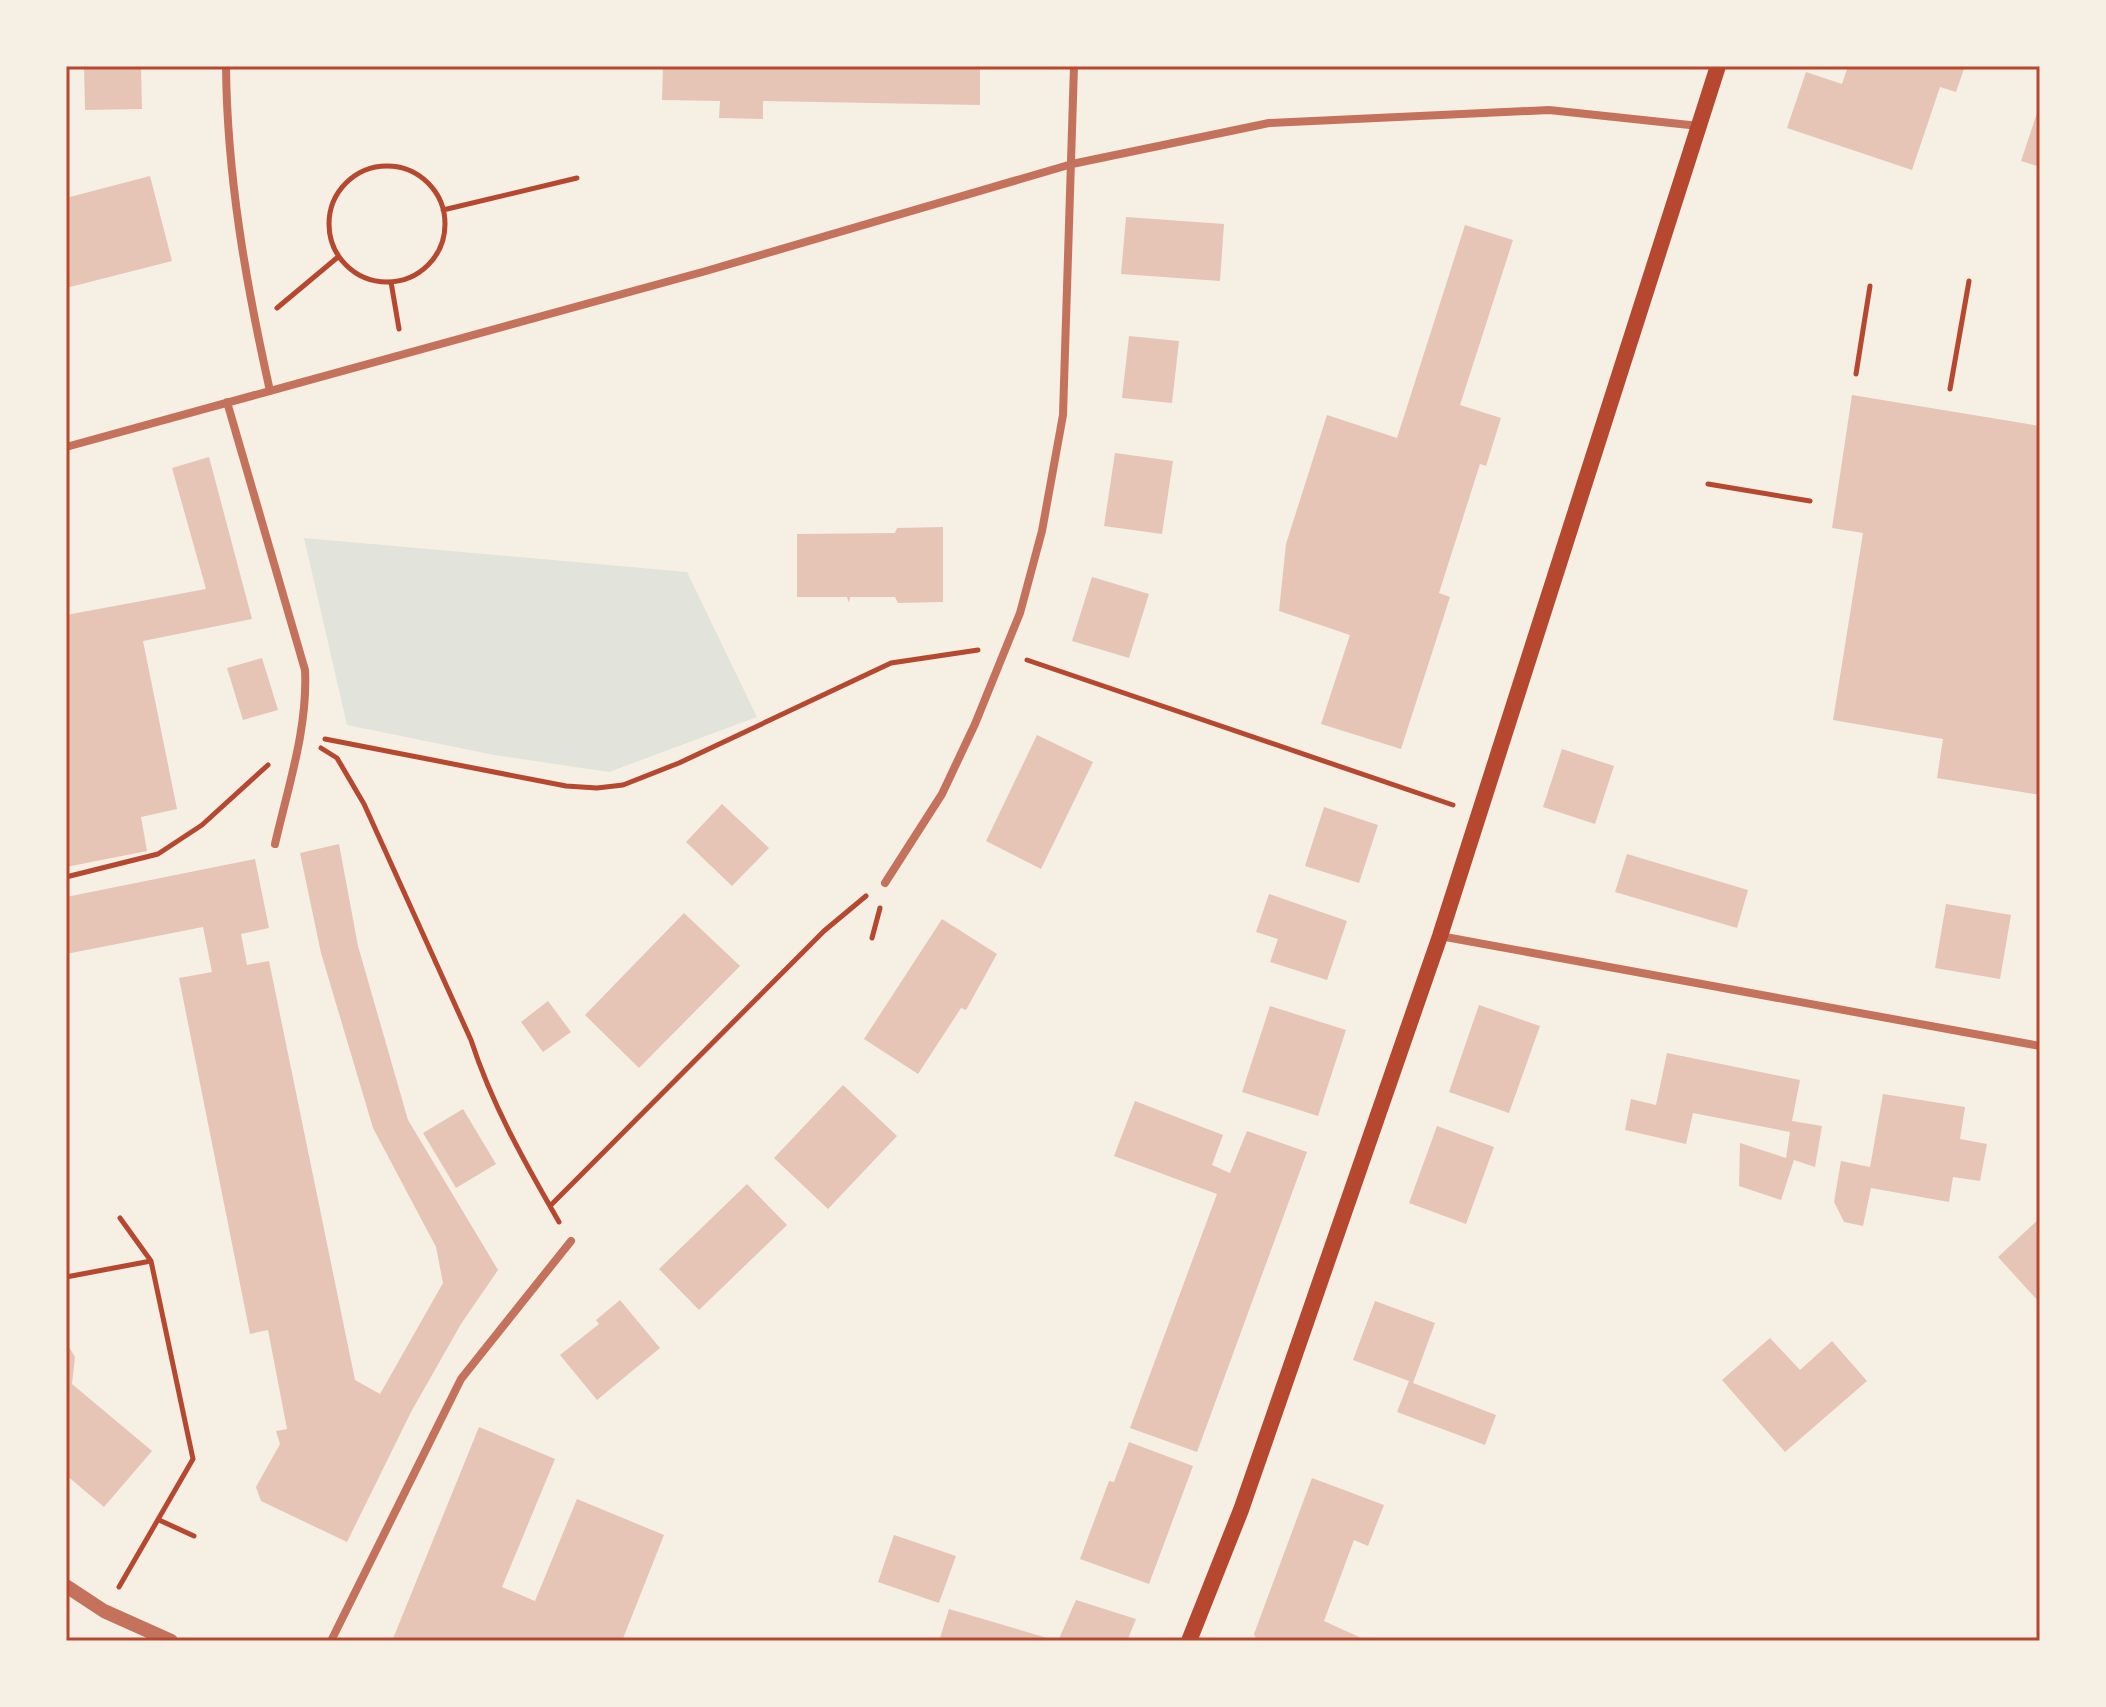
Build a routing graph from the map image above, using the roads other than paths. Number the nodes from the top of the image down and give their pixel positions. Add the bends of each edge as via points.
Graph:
1 (226, 66) edge
2 (1074, 66) edge
3 (1718, 66) edge
4 (1700, 126) junction
5 (1072, 164) junction
6 (270, 391) junction
7 (227, 402) junction
8 (66, 447) edge
9 (275, 844) dead end
10 (885, 883) road end
11 (1440, 936) junction
12 (2040, 1046) edge
13 (571, 1241) road end
14 (66, 1586) edge
15 (171, 1641) edge
16 (331, 1641) edge
17 (1189, 1641) edge

1 - 6 street via 226,118 240,242
2 - 5 street
3 - 4 main road
4 - 5 street via 1549,110 1383,116 1269,123
4 - 11 main road
5 - 6 street
5 - 10 street via 1063,415 1042,531 1020,613 942,794
6 - 7 street
7 - 8 street
7 - 9 street via 305,670 300,734
11 - 12 street
11 - 17 main road via 1241,1510
13 - 16 street via 461,1379
14 - 15 street via 104,1611

